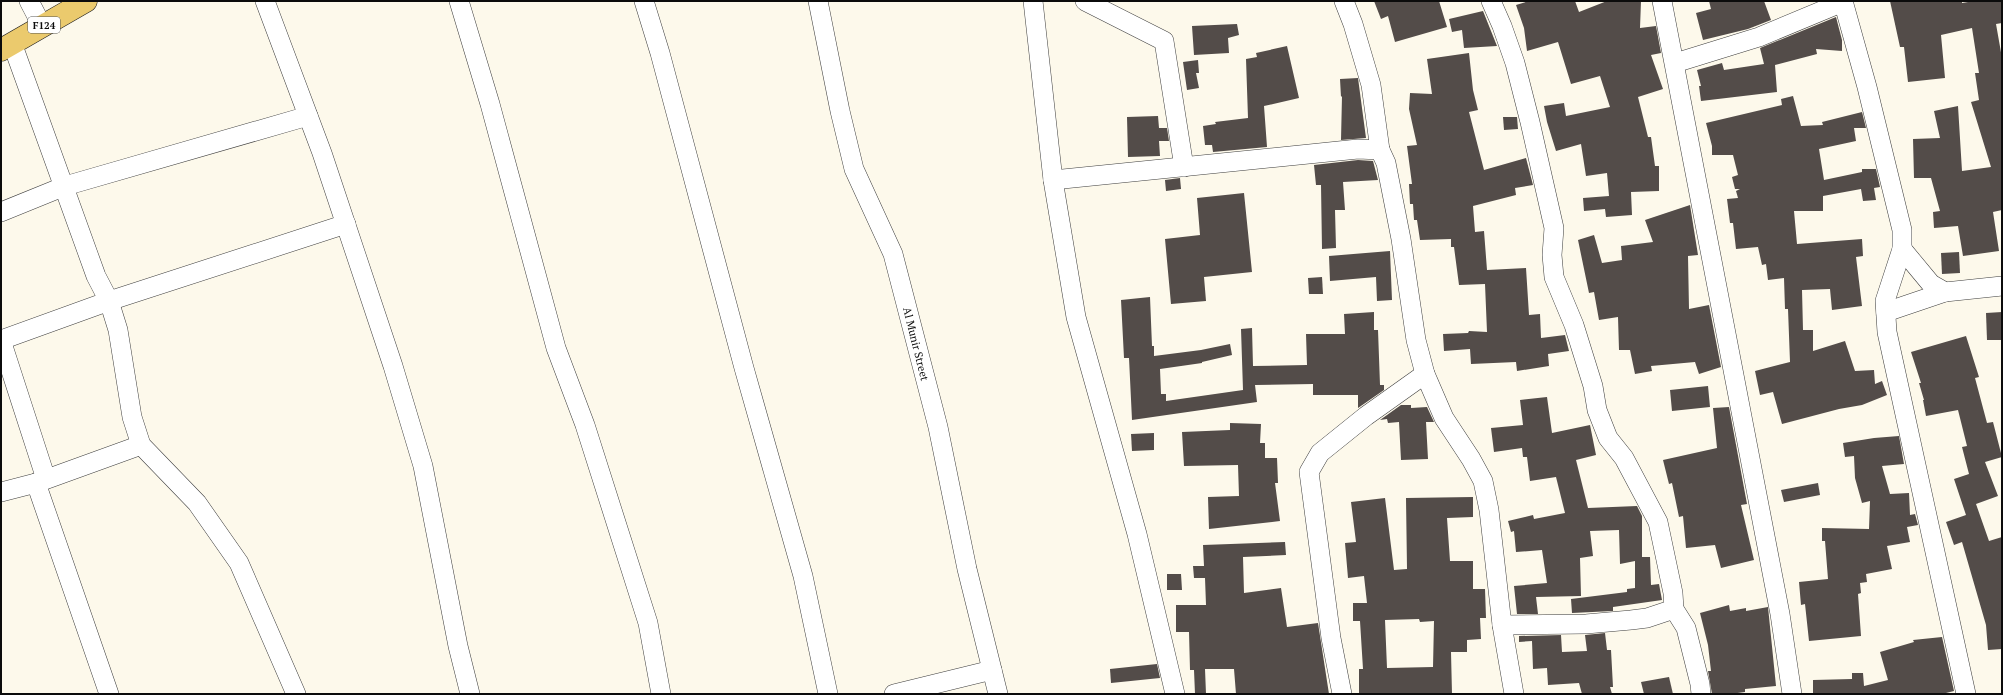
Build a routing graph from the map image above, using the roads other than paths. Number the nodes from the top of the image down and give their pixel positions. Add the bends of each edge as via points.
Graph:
1 (29, 1) edge
2 (86, 1) edge
3 (265, 1) edge
4 (459, 1) edge
5 (644, 1) edge
6 (818, 1) edge
7 (1033, 1) edge
8 (1085, 1) edge
9 (1344, 1) edge
10 (1491, 1) edge
11 (1662, 1) edge
12 (1843, 2) edge
13 (42, 26) junction
14 (7, 47) edge
15 (1674, 63) junction
16 (308, 116) junction
17 (1380, 150) junction
18 (1184, 167) junction
19 (1053, 180) junction
20 (65, 186) junction
21 (1, 212) edge
22 (346, 224) junction
23 (1902, 249) junction
24 (2002, 286) edge
25 (1945, 292) junction
26 (109, 301) junction
27 (1886, 312) junction
28 (1, 340) edge
29 (1425, 374) junction
30 (141, 445) junction
31 (41, 481) junction
32 (1, 492) edge
33 (1674, 609) junction
34 (1502, 624) junction
35 (992, 670) junction
36 (109, 694) edge
37 (296, 694) edge
38 (470, 694) edge
39 (661, 694) edge
40 (828, 694) edge
41 (894, 694) edge
42 (998, 694) edge
43 (1176, 694) edge
44 (1342, 694) edge
45 (1514, 694) edge
46 (1701, 694) edge
47 (1792, 694) edge
48 (1966, 694) edge

1 - 13 street
2 - 13 main road, F124
3 - 16 street
4 - 39 street via 490,104 556,348 585,425 648,623
5 - 40 street via 803,576
6 - 35 street, Al Munir Street via 854,169 893,254 938,427 967,569
7 - 19 street
8 - 18 street via 1164,41
9 - 17 street via 1371,85
10 - 33 street via 1515,63 1530,122 1554,228 1554,277 1574,325 1593,386 1597,410 1608,438 1628,464 1658,522 1672,587
11 - 15 street
12 - 15 street via 1759,37
12 - 23 street via 1902,230
13 - 14 main road, F124
14 - 20 street
15 - 47 street via 1778,606
16 - 20 street
16 - 22 street
17 - 18 street via 1358,149
17 - 29 street via 1386,163 1401,239 1416,340
18 - 19 street
19 - 43 street via 1076,317 1137,534
20 - 21 street
20 - 26 street via 96,276
22 - 26 street
22 - 38 street via 424,466 458,646
23 - 25 street via 1932,284
23 - 27 street via 1888,289
24 - 25 street
25 - 27 street
26 - 28 street
26 - 30 street via 118,330 132,417
27 - 48 street via 1887,332
28 - 31 street
29 - 34 street via 1444,418 1483,480 1489,510
29 - 44 street via 1320,453 1309,472 1331,638
30 - 31 street
30 - 37 street via 197,503 239,563
31 - 32 street
31 - 36 street
33 - 34 street via 1647,618 1586,624
33 - 46 street via 1686,628
34 - 45 street
35 - 41 street
35 - 42 street, Al Munir Street

